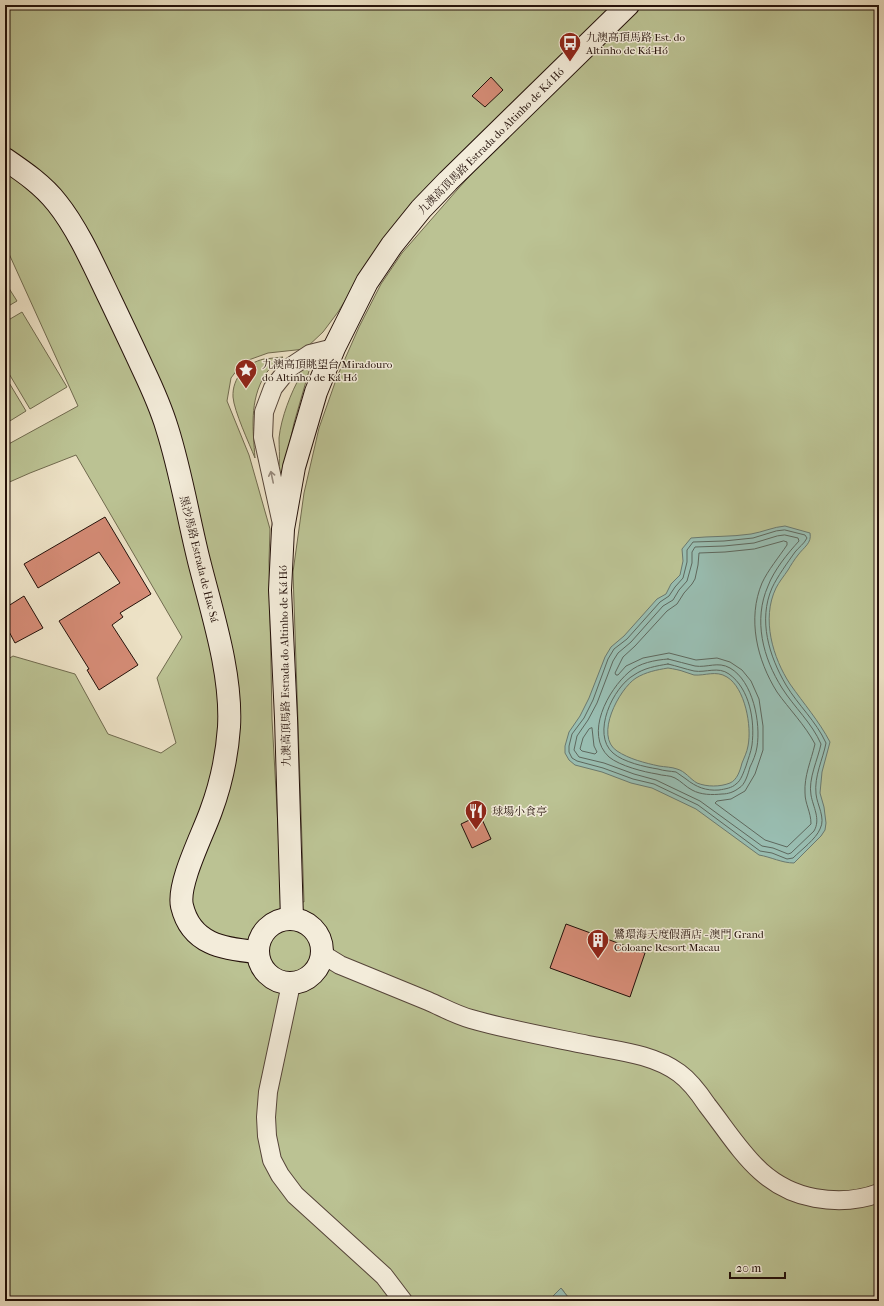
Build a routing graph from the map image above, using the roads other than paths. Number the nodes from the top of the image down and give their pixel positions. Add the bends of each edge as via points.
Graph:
1 (628, 5) edge
2 (5, 159) edge
3 (334, 348) junction
4 (283, 529) junction
5 (292, 919) junction
6 (257, 952) junction
7 (320, 960) junction
8 (291, 984) junction
9 (879, 1193) edge
10 (403, 1301) edge

1 - 3 main road, 九澳高頂馬路 Estrada do Altinho de Ká Hó via 421,209 367,282
2 - 6 main road, 黑沙馬路 Estrada de Hac Sá via 42,187 58,203 71,224 124,326 167,428 217,635 229,703 227,747 220,784 182,886 181,904 186,919 194,931 206,940 220,947
3 - 4 main road, 九澳高頂馬路 Estrada do Altinho de Ká Hó via 316,392 294,467
4 -> 3 street via 263,437 264,412 273,388 289,368 310,354
4 - 5 main road, 九澳高頂馬路 Estrada do Altinho de Ká Hó via 280,590
5 - 6 main road via 275,923 268,928 263,934
5 - 7 main road via 310,926 317,933 321,942
6 - 8 main road via 267,974 274,980
7 - 8 main road via 312,975 306,980
7 - 9 street via 326,966 340,965 468,1018 627,1053 664,1064 694,1087 752,1164 785,1189 801,1195 845,1201
8 - 10 street via 268,1092 266,1117 272,1160 295,1195 384,1276

